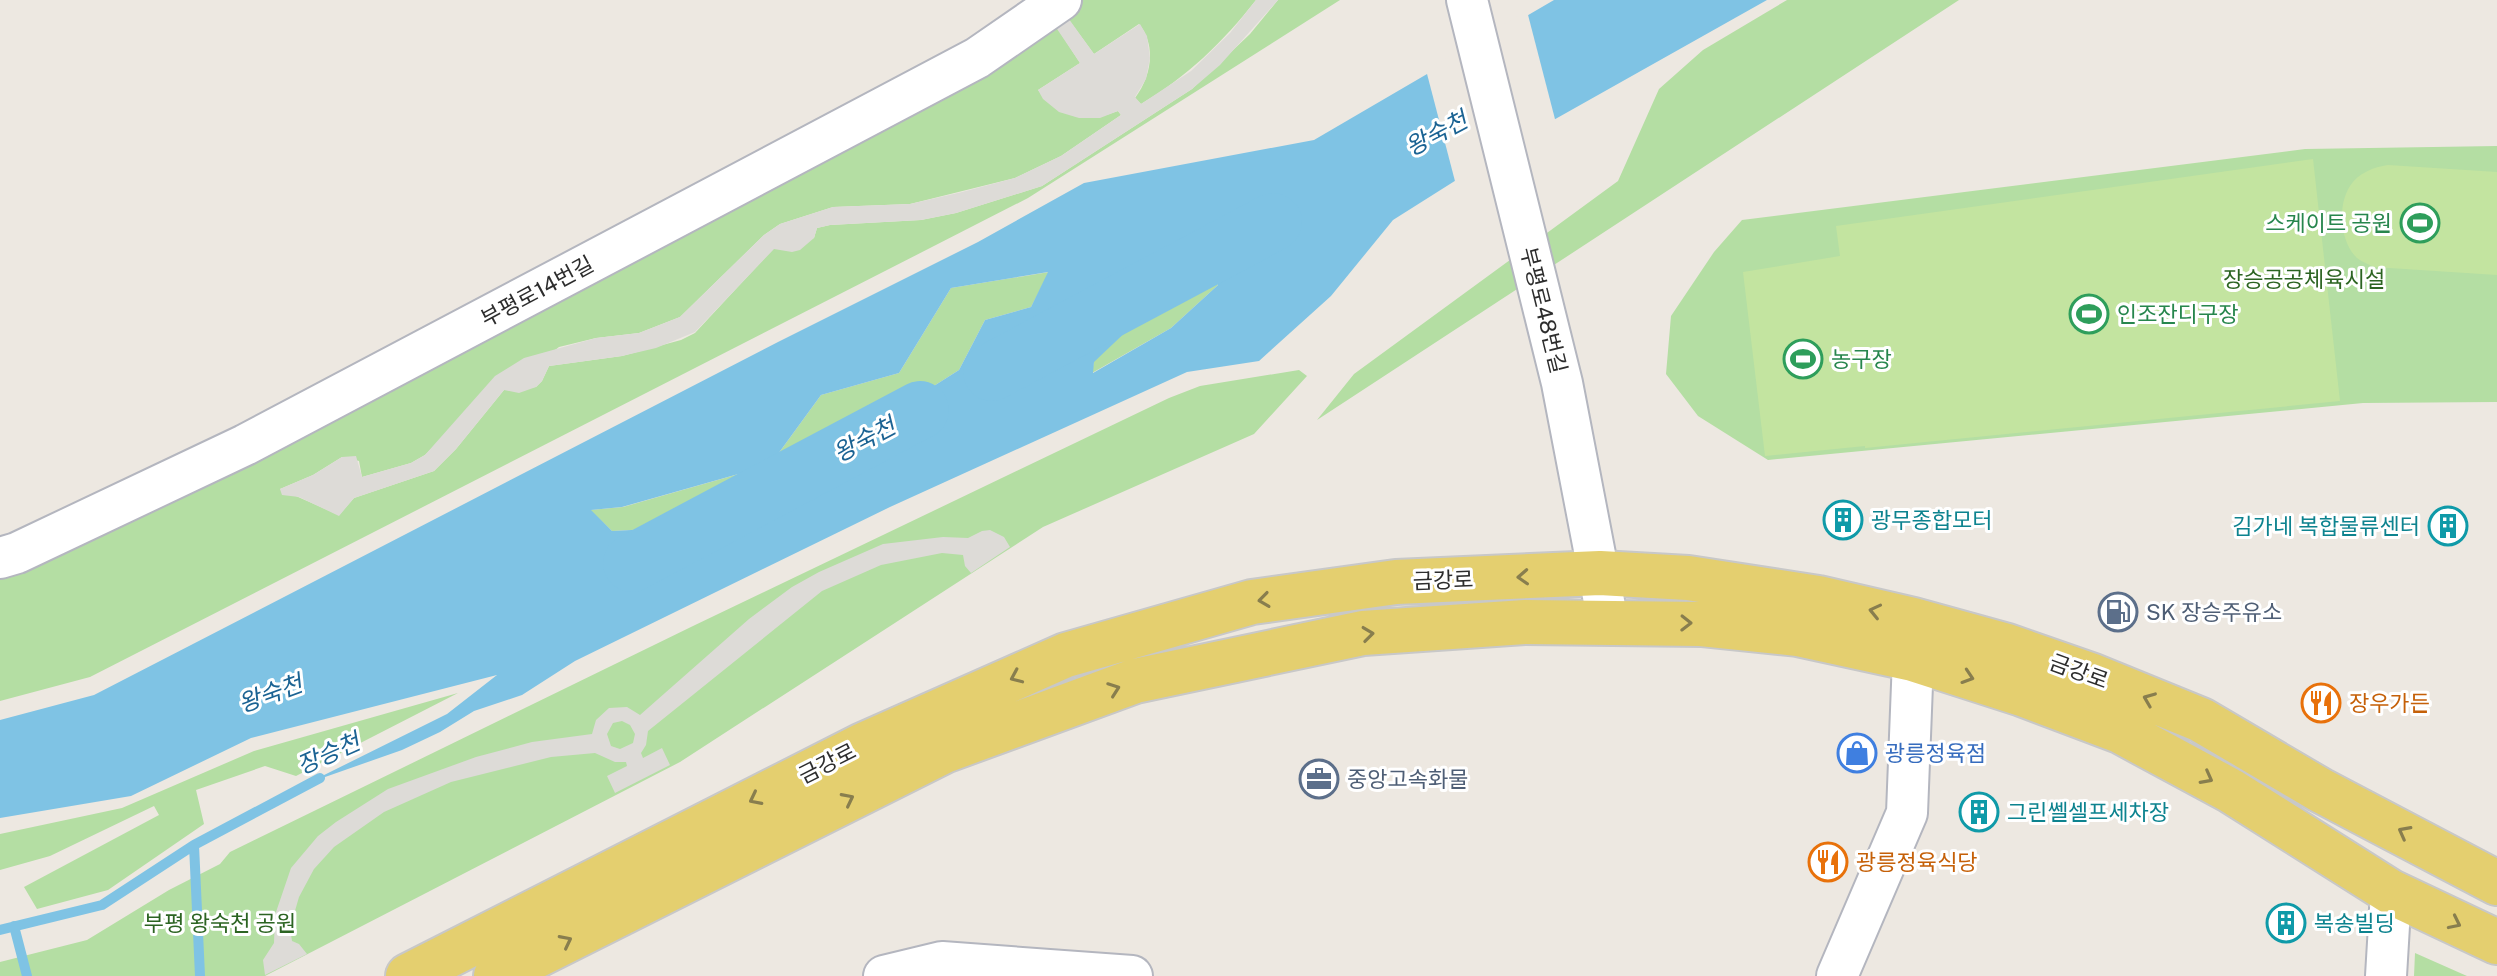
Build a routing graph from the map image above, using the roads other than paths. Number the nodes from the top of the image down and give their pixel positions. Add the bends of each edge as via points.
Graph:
1 (1061, 0) edge
2 (1467, 0) edge
3 (0, 558) edge
4 (1600, 573) junction
5 (1608, 622) junction
6 (1913, 659) junction
7 (2497, 883) edge
8 (2391, 892) junction
9 (2497, 942) edge
10 (408, 976) edge
11 (496, 976) edge
12 (884, 976) edge
13 (1132, 976) edge
14 (1837, 976) edge
15 (2386, 976) edge

1 - 3 street, 부평로14번길 via 977,58 259,437
2 - 4 street, 부평로48번길 via 1562,383
4 - 5 street, 부평로48번길
7 -> 4 main road, 금강로 via 2201,720 2007,646 1818,598 1714,580
4 -> 10 main road, 금강로 via 1396,582 1252,602 1066,655 863,745
5 -> 6 main road, 금강로 via 1798,634
11 -> 5 main road, 금강로 via 944,751 1135,681 1363,633
6 -> 8 main road, 금강로 via 2120,731 2231,791
6 - 14 street via 1907,813
8 -> 9 main road, 금강로
8 - 15 street
12 - 13 street via 942,962

